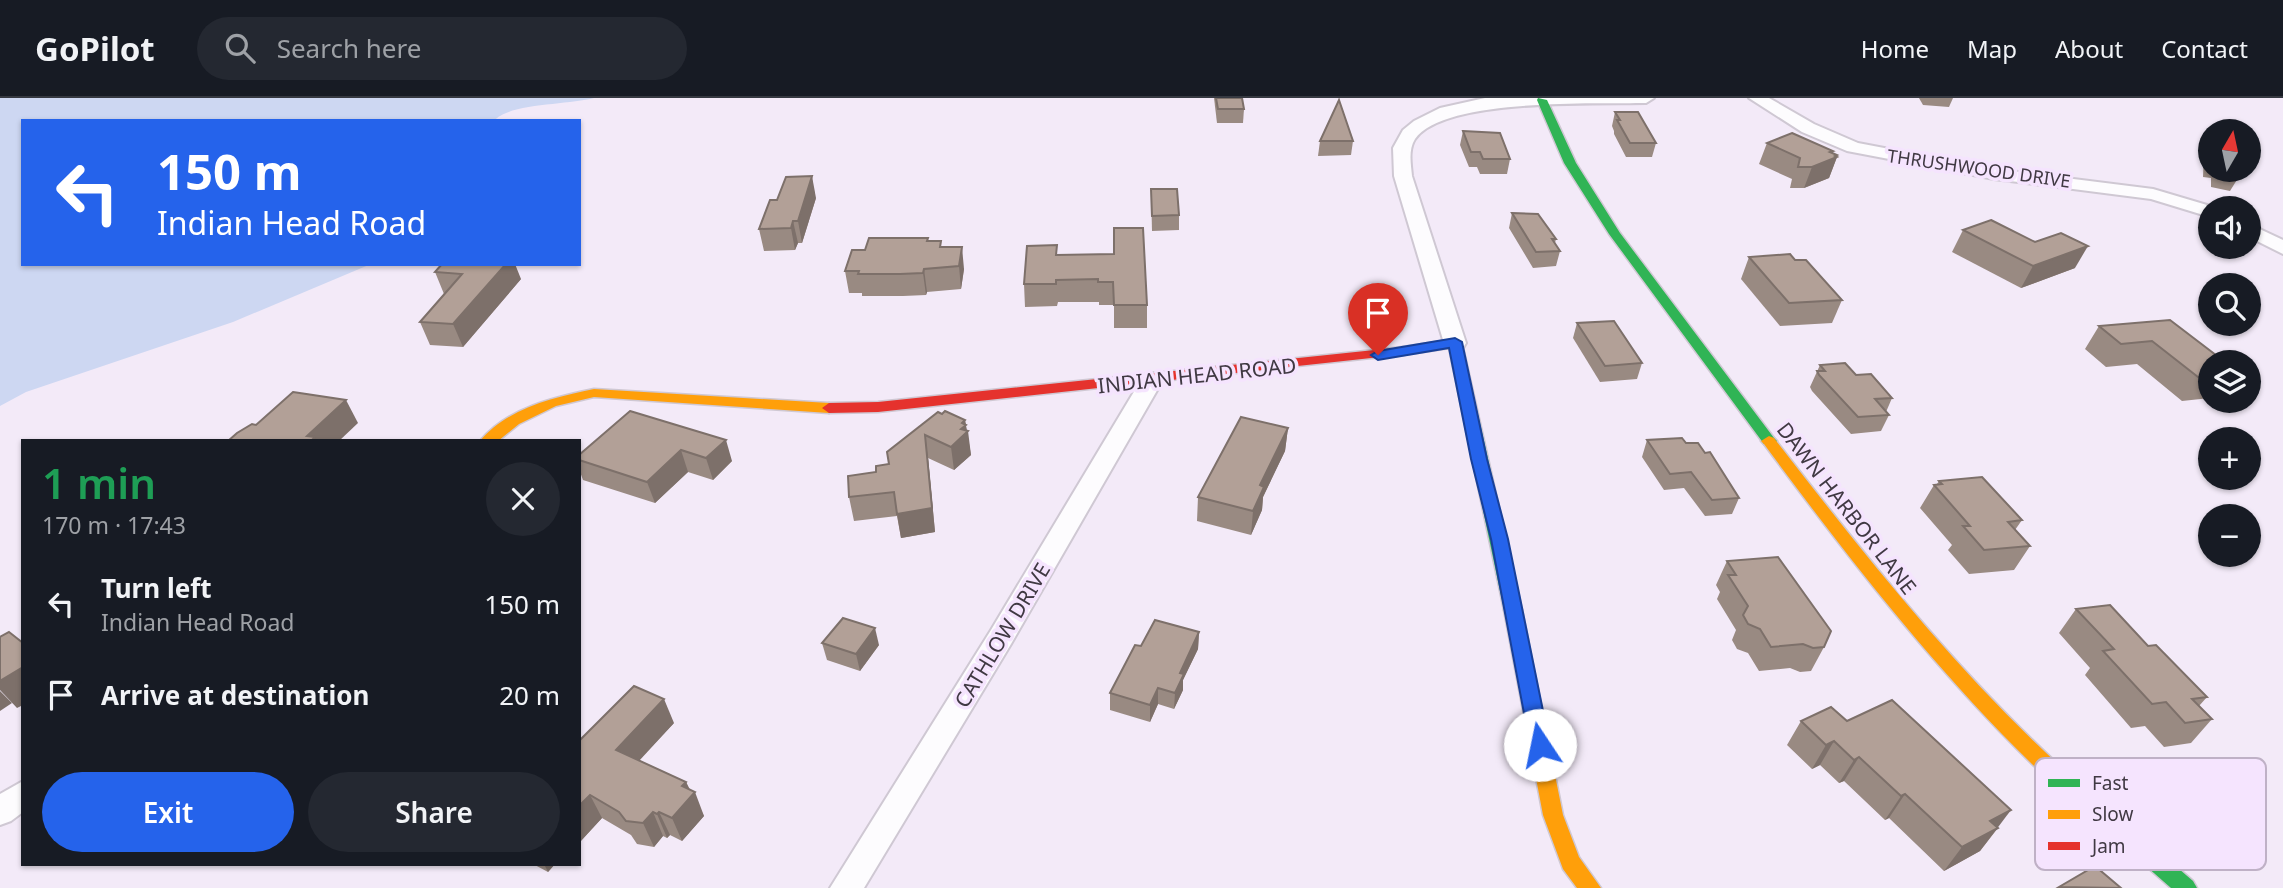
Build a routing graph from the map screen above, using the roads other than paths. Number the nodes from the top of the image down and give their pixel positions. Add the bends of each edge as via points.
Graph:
1 (1646, 98) edge
2 (1757, 98) edge
3 (1542, 100) junction
4 (2198, 207) edge
5 (2261, 236) edge
6 (2283, 248) edge
7 (1455, 342) junction
8 (1153, 380) junction
9 (491, 439) edge
10 (2037, 758) edge
11 (21, 795) edge
12 (0, 811) edge
13 (2165, 870) edge
14 (846, 888) edge
15 (1590, 888) edge
16 (2186, 888) edge

1 - 3 street
2 - 4 street, THRUSHWOOD DRIVE via 1808,128 1853,147 1994,174 2153,194
3 - 7 street via 1489,102 1446,111 1409,134 1402,148 1403,176
3 - 10 street, DAWN HARBOR LANE via 1570,163 1615,234 1712,367 1884,592
5 - 6 street
7 - 8 street, INDIAN HEAD ROAD
7 - 15 street via 1553,815 1570,862
8 - 9 street, INDIAN HEAD ROAD via 878,407 809,408 594,393 552,402
8 - 14 street, CATHLOW DRIVE
11 - 12 street
13 - 16 street, DAWN HARBOR LANE

